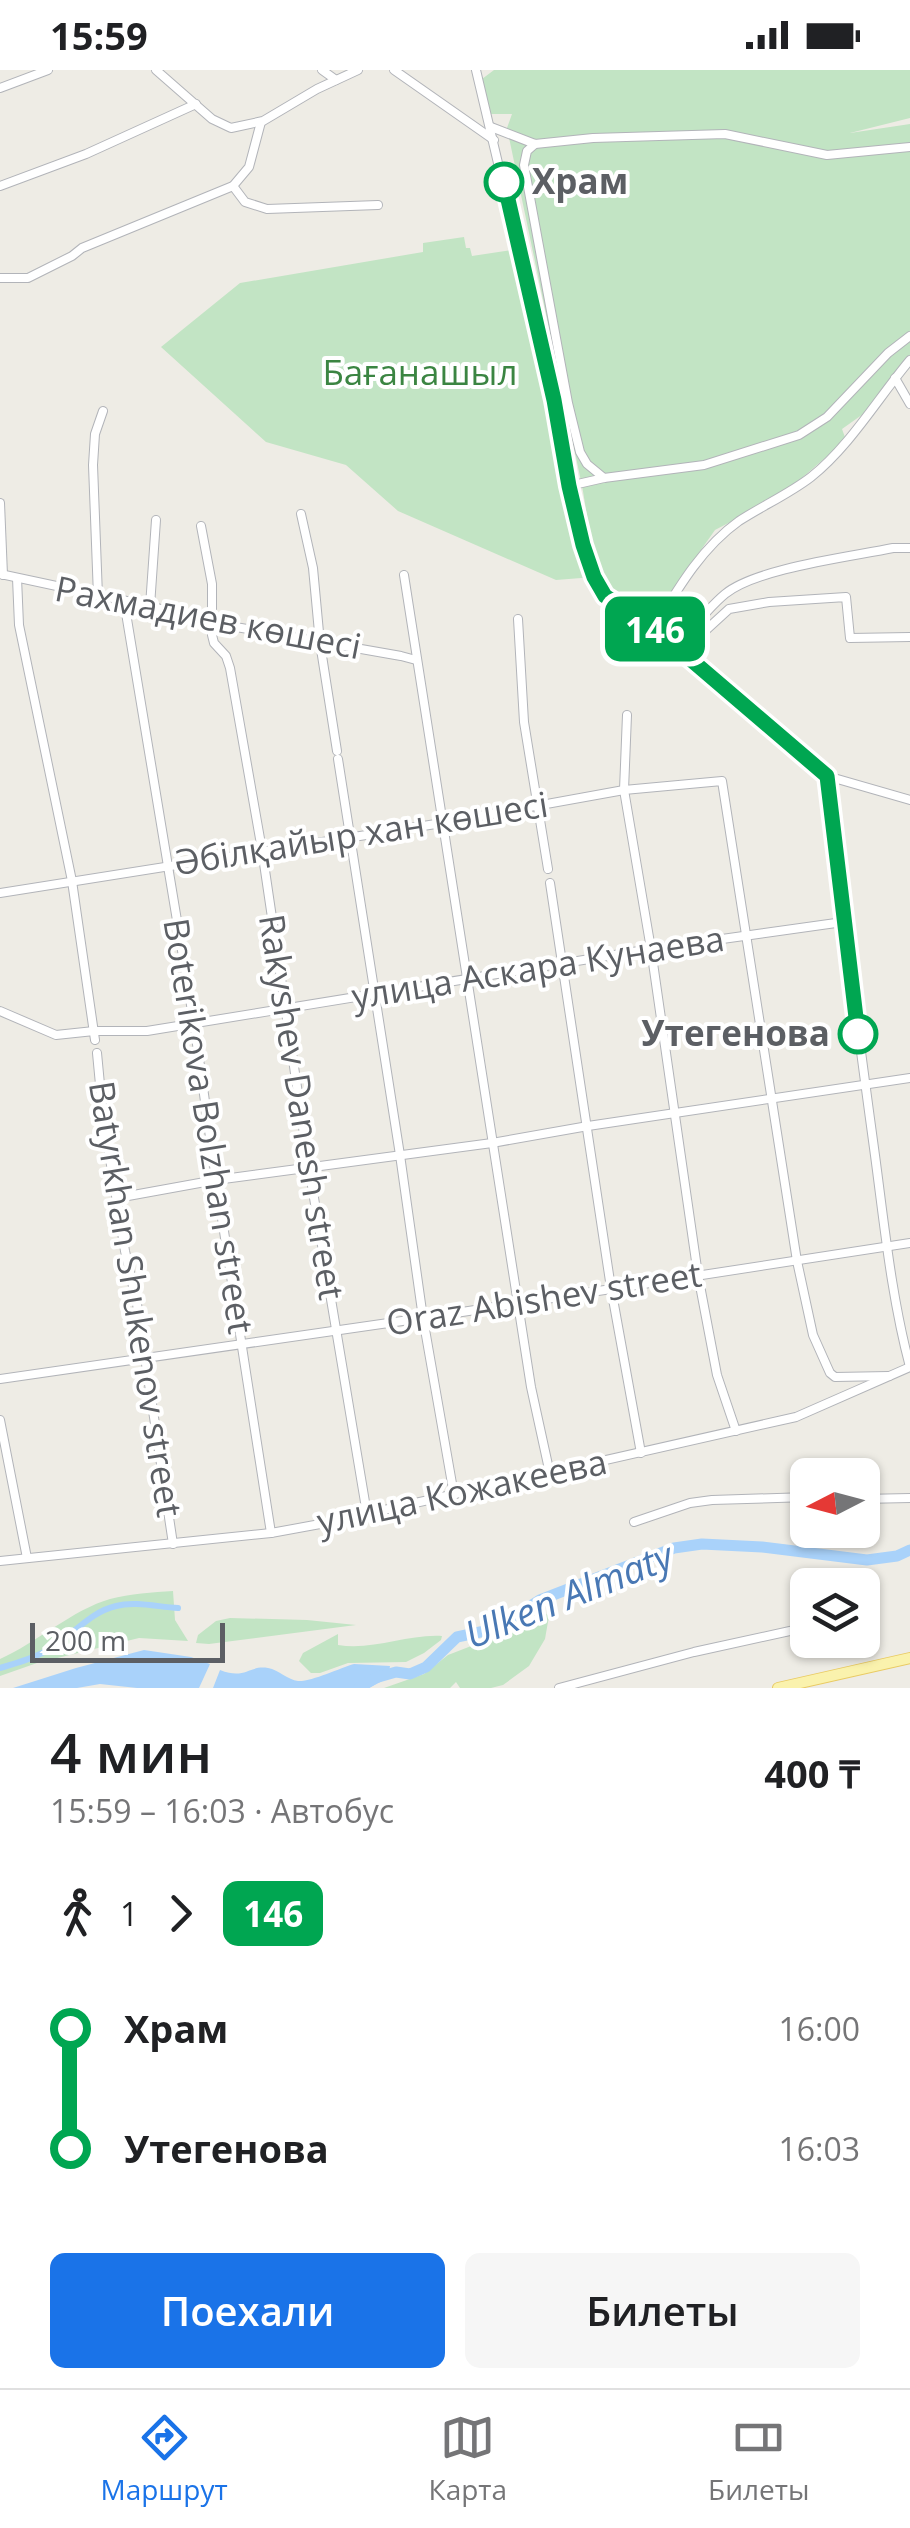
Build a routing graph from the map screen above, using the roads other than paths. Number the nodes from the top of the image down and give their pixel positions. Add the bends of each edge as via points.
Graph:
1 (48, 70) edge
2 (156, 70) edge
3 (322, 70) edge
4 (358, 70) edge
5 (394, 70) edge
6 (488, 70) edge
7 (477, 72) edge
8 (336, 80) junction
9 (0, 88) edge
10 (196, 104) junction
11 (260, 122) junction
12 (491, 128) junction
13 (494, 140) junction
14 (535, 144) junction
15 (910, 147) edge
16 (0, 186) edge
17 (233, 186) junction
18 (378, 205) dead end
19 (0, 278) edge
20 (910, 336) edge
21 (910, 360) edge
22 (895, 378) junction
23 (910, 404) edge
24 (103, 411) dead end
25 (604, 478) junction
26 (569, 486) junction
27 (0, 503) edge
28 (301, 514) dead end
29 (156, 520) dead end
30 (201, 526) dead end
31 (910, 548) edge
32 (1, 575) edge
33 (404, 575) dead end
34 (17, 578) junction
35 (98, 596) junction
36 (124, 601) junction
37 (150, 606) junction
38 (518, 619) dead end
39 (213, 622) junction
40 (654, 628) junction
41 (910, 636) edge
42 (320, 642) junction
43 (679, 649) junction
44 (416, 660) junction
45 (626, 715) dead end
46 (827, 776) junction
47 (624, 790) junction
48 (910, 800) edge
49 (539, 805) junction
50 (442, 823) junction
51 (350, 838) junction
52 (262, 850) junction
53 (167, 865) junction
54 (548, 869) dead end
55 (72, 881) junction
56 (550, 883) dead end
57 (0, 893) edge
58 (843, 922) junction
59 (746, 935) junction
60 (651, 949) junction
61 (562, 964) junction
62 (466, 980) junction
63 (374, 993) junction
64 (284, 1007) junction
65 (0, 1011) edge
66 (194, 1023) junction
67 (95, 1035) junction
68 (97, 1054) dead end
69 (910, 1078) edge
70 (866, 1084) junction
71 (771, 1098) junction
72 (674, 1113) junction
73 (588, 1126) junction
74 (492, 1144) junction
75 (400, 1156) junction
76 (308, 1168) junction
77 (216, 1180) junction
78 (118, 1198) junction
79 (910, 1243) edge
80 (888, 1246) junction
81 (796, 1261) junction
82 (698, 1275) junction
83 (611, 1288) junction
84 (517, 1303) junction
85 (423, 1318) junction
86 (335, 1330) junction
87 (241, 1344) junction
88 (144, 1359) junction
89 (910, 1367) edge
90 (889, 1376) junction
91 (0, 1379) edge
92 (0, 1420) edge
93 (736, 1430) junction
94 (641, 1453) junction
95 (550, 1474) junction
96 (454, 1495) junction
97 (790, 1498) edge
98 (910, 1498) edge
99 (880, 1499) edge
100 (368, 1514) junction
101 (634, 1522) dead end
102 (271, 1533) junction
103 (173, 1544) junction
104 (26, 1558) junction
105 (0, 1561) edge
106 (790, 1631) edge
107 (910, 1658) edge
108 (559, 1688) edge
109 (778, 1688) edge

1 - 9 street
2 - 10 street
3 - 8 street
4 - 8 street
5 - 13 street
6 - 7 street
7 - 12 street
8 - 11 street
10 - 11 street via 231,128
10 - 16 street
11 - 17 street via 250,167
12 - 13 street
12 - 14 street
13 - 26 street
14 - 15 street via 725,134 827,155
14 - 25 street via 524,166 568,403 580,452
17 - 18 street via 245,202 278,210
17 - 19 street via 82,248 28,278
20 - 25 street via 827,417 798,436 704,464
21 - 22 street
22 - 23 street
22 - 40 street via 811,477 736,524 706,552
24 - 35 street via 92,465
25 - 26 street
26 - 40 street via 583,545 605,596
27 - 32 street
28 - 42 street
29 - 37 street
30 - 39 street, Rakyshev Danesh street
31 - 43 street via 751,579 708,610
32 - 34 street, Рахмадиев көшесі
33 - 44 street
34 - 35 street, Рахмадиев көшесі
34 - 55 street, Batyrkhan Shukenov street via 19,625
35 - 36 street, Рахмадиев көшесі
36 - 37 street, Рахмадиев көшесі
36 - 53 street, Boterikova Bolzhan street
37 - 39 street, Рахмадиев көшесі
38 - 49 street via 524,722
39 - 42 street, Рахмадиев көшесі
39 - 52 street, Rakyshev Danesh street via 214,643 230,668
40 - 43 street
41 - 43 street via 850,638 846,597 729,609
42 - 44 street, Рахмадиев көшесі
42 - 51 street
43 - 46 street
44 - 50 street
45 - 47 street
46 - 48 street
46 - 58 street
47 - 49 street, Әбілқайыр хан көшесі
47 - 59 street, Әбілқайыр хан көшесі via 722,781
47 - 60 street
49 - 50 street, Әбілқайыр хан көшесі
49 - 54 street
50 - 51 street, Әбілқайыр хан көшесі
50 - 62 street
51 - 52 street, Әбілқайыр хан көшесі
51 - 63 street
52 - 53 street, Әбілқайыр хан көшесі
52 - 64 street, Rakyshev Danesh street
53 - 55 street, Әбілқайыр хан көшесі
53 - 66 street, Boterikova Bolzhan street
55 - 57 street, Әбілқайыр хан көшесі
55 - 67 street, Batyrkhan Shukenov street
56 - 61 street
58 - 59 street, улица Аскара Кунаева
58 - 70 street
59 - 60 street, улица Аскара Кунаева
59 - 71 street
60 - 61 street, улица Аскара Кунаева
60 - 72 street
61 - 62 street, улица Аскара Кунаева
61 - 73 street
62 - 63 street, улица Аскара Кунаева
62 - 74 street
63 - 64 street, улица Аскара Кунаева
63 - 75 street
64 - 66 street, улица Аскара Кунаева
64 - 76 street, Rakyshev Danesh street
65 - 67 street, улица Аскара Кунаева via 56,1035
66 - 67 street, улица Аскара Кунаева
66 - 77 street, Boterikova Bolzhan street
68 - 78 street, Batyrkhan Shukenov street
69 - 70 street
70 - 71 street
70 - 80 street
71 - 72 street
71 - 81 street
72 - 73 street
72 - 82 street
73 - 74 street
73 - 83 street
74 - 75 street
74 - 84 street
75 - 76 street
75 - 85 street
76 - 77 street
76 - 86 street, Rakyshev Danesh street
77 - 78 street
77 - 87 street, Boterikova Bolzhan street
78 - 88 street, Batyrkhan Shukenov street
79 - 80 street, Oraz Abishev street
80 - 81 street, Oraz Abishev street
80 - 89 street
81 - 82 street, Oraz Abishev street
81 - 90 street via 813,1335 830,1373
82 - 83 street, Oraz Abishev street
82 - 93 street
83 - 84 street, Oraz Abishev street
83 - 94 street
84 - 85 street, Oraz Abishev street
84 - 95 street
85 - 86 street, Oraz Abishev street
85 - 96 street
86 - 87 street, Oraz Abishev street
86 - 100 street, Rakyshev Danesh street
87 - 88 street, Oraz Abishev street
87 - 102 street, Boterikova Bolzhan street
88 - 91 street, Oraz Abishev street
88 - 103 street, Batyrkhan Shukenov street
89 - 90 street, улица Кожакеева
90 - 93 street, улица Кожакеева via 796,1417
92 - 104 street
93 - 94 street, улица Кожакеева
94 - 95 street, улица Кожакеева
95 - 96 street, улица Кожакеева
96 - 100 street, улица Кожакеева
97 - 101 street via 690,1503
98 - 99 street
100 - 102 street, улица Кожакеева
102 - 103 street, улица Кожакеева
103 - 104 street, улица Кожакеева
104 - 105 street, улица Кожакеева
106 - 108 street
107 - 109 main road

